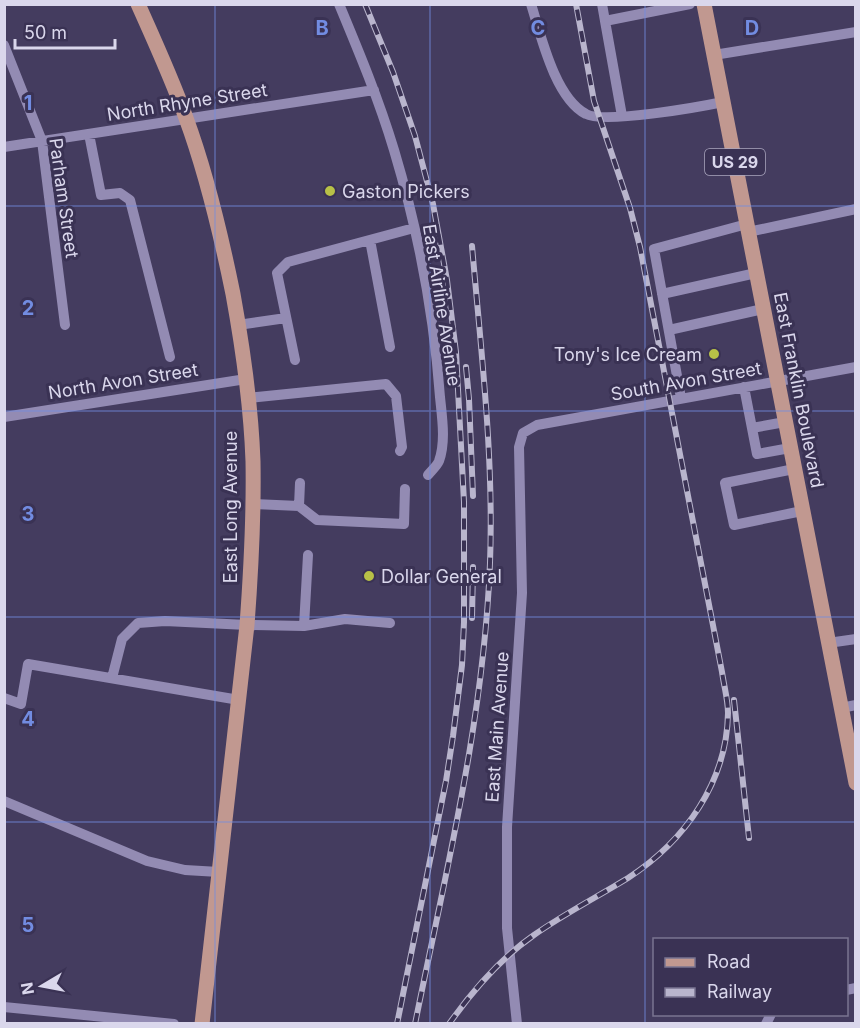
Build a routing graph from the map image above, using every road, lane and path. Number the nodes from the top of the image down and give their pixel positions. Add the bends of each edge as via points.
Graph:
1 (138, 4) edge
2 (339, 4) edge
3 (531, 4) edge
4 (602, 4) edge
5 (690, 4) edge
6 (704, 4) edge
7 (605, 21) junction
8 (855, 32) edge
9 (4, 45) edge
10 (714, 55) junction
11 (374, 90) junction
12 (723, 102) junction
13 (622, 116) junction
14 (187, 119) junction
15 (88, 134) junction
16 (42, 141) junction
17 (4, 147) edge
18 (855, 209) edge
19 (414, 228) junction
20 (747, 228) junction
21 (370, 240) junction
22 (756, 273) junction
23 (662, 294) junction
24 (763, 309) junction
25 (286, 318) junction
26 (64, 325) dead end
27 (238, 325) junction
28 (669, 330) junction
29 (390, 347) dead end
30 (170, 357) dead end
31 (294, 360) dead end
32 (855, 367) edge
33 (246, 379) junction
34 (777, 381) junction
35 (744, 387) junction
36 (248, 398) junction
37 (681, 398) junction
38 (4, 417) edge
39 (785, 422) junction
40 (752, 428) junction
41 (524, 432) joint
42 (790, 448) junction
43 (400, 451) dead end
44 (794, 469) junction
45 (428, 475) dead end
46 (300, 483) dead end
47 (405, 489) dead end
48 (253, 504) junction
49 (299, 506) junction
50 (802, 511) junction
51 (308, 555) dead end
52 (390, 623) dead end
53 (247, 625) junction
54 (304, 626) junction
55 (855, 639) edge
56 (828, 642) junction
57 (112, 678) junction
58 (4, 698) edge
59 (239, 700) junction
60 (848, 707) edge
61 (855, 783) edge
62 (4, 801) edge
63 (219, 872) junction
64 (4, 1007) edge
65 (174, 1023) edge
66 (202, 1023) edge
67 (517, 1023) edge

1 - 14 main road, East Long Avenue
2 - 11 street, East Airline Avenue
3 - 13 street via 543,46 568,98 587,116
4 - 7 street
5 - 7 street
6 - 10 main road, East Franklin Boulevard / US 29
7 - 13 street
8 - 10 street
9 - 16 street, Parham Street
10 - 12 main road, East Franklin Boulevard / US 29
11 - 14 street, North Rhyne Street
11 - 19 street, East Airline Avenue
12 - 13 street
12 - 20 main road, East Franklin Boulevard / US 29
14 - 15 street, North Rhyne Street
14 - 27 main road, East Long Avenue via 217,222
15 - 16 street, North Rhyne Street
15 - 30 street via 101,195 120,193 130,200
16 - 17 street, North Rhyne Street
16 - 26 street, Parham Street
18 - 20 street
19 - 21 street
19 - 45 street, East Airline Avenue via 437,350 442,420 441,454
20 - 22 main road, East Franklin Boulevard / US 29
20 - 23 street via 654,249
21 - 25 street via 288,262 278,273
21 - 29 street
22 - 23 street
22 - 24 main road, East Franklin Boulevard / US 29
23 - 28 street
24 - 28 street
24 - 34 main road, East Franklin Boulevard / US 29
25 - 27 street
25 - 31 street
27 - 33 main road, East Long Avenue
28 - 37 street
32 - 34 street, South Avon Street
33 - 36 main road, East Long Avenue
33 - 38 street, North Avon Street
34 - 35 street, South Avon Street
34 - 39 main road, East Franklin Boulevard / US 29
35 - 37 street, South Avon Street
35 - 40 street
36 - 43 street via 386,384 396,396
36 - 48 main road, East Long Avenue
37 - 41 street, South Avon Street via 537,425
39 - 40 street
39 - 42 main road, East Franklin Boulevard / US 29
40 - 42 street via 757,454
41 - 67 street, East Main Avenue via 519,447 522,593 507,827 507,928
42 - 44 main road, East Franklin Boulevard / US 29
44 - 50 main road, East Franklin Boulevard / US 29
44 - 50 street via 725,483 734,525
46 - 49 street
47 - 49 street via 404,524 317,520
48 - 49 street
48 - 53 main road, East Long Avenue
50 - 56 main road, East Franklin Boulevard / US 29
51 - 54 street
52 - 54 street via 345,619
53 - 54 street
53 - 57 street via 138,623 122,639
53 - 59 main road, East Long Avenue
55 - 56 street
56 - 60 main road, East Franklin Boulevard / US 29
57 - 58 street via 28,664 21,704
57 - 59 street
59 - 63 main road, East Long Avenue
60 - 61 main road, East Franklin Boulevard / US 29
62 - 63 street via 147,861 185,870
63 - 66 main road, East Long Avenue
64 - 65 street

